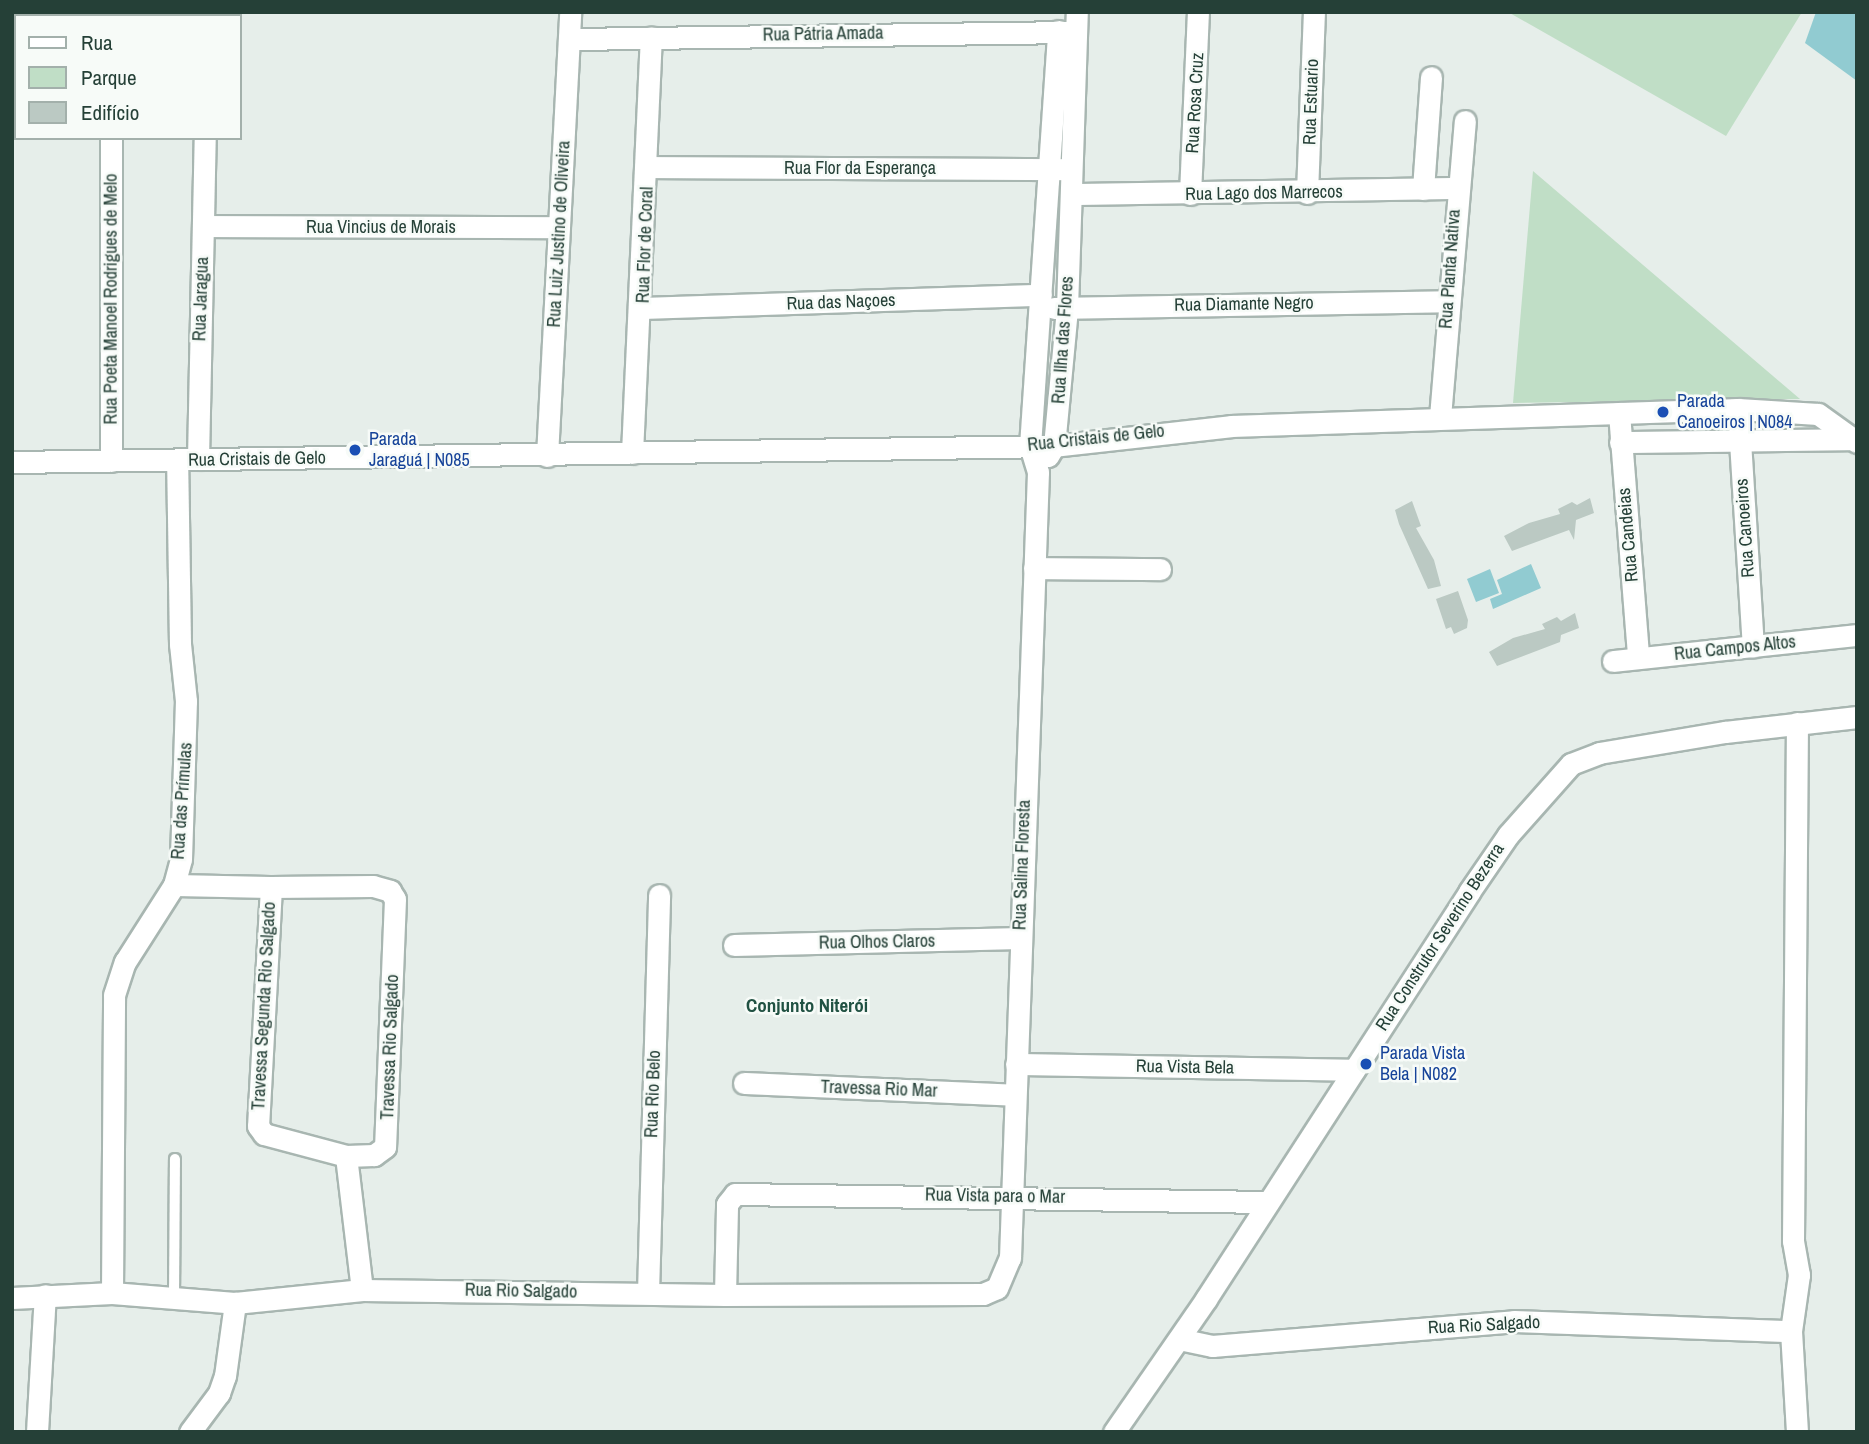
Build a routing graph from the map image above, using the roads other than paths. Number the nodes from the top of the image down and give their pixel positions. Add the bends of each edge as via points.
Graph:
1 (570, 12) edge
2 (1198, 12) edge
3 (1314, 12) edge
4 (1070, 25) edge
5 (651, 37) junction
6 (571, 39) junction
7 (1432, 77) dead end
8 (1465, 121) dead end
9 (111, 140) edge
10 (205, 140) edge
11 (648, 167) junction
12 (1062, 169) junction
13 (1456, 188) junction
14 (1423, 189) junction
15 (1307, 192) junction
16 (1072, 194) junction
17 (1190, 194) junction
18 (203, 226) junction
19 (559, 227) junction
20 (1447, 301) junction
21 (1041, 302) junction
22 (642, 308) junction
23 (1067, 308) junction
24 (1738, 409) junction
25 (1619, 413) junction
26 (1440, 417) junction
27 (1620, 442) junction
28 (1740, 442) junction
29 (1856, 444) edge
30 (1030, 446) junction
31 (1054, 446) junction
32 (632, 453) junction
33 (547, 456) junction
34 (187, 460) junction
35 (111, 461) junction
36 (12, 462) edge
37 (1038, 472) junction
38 (1034, 568) junction
39 (1160, 569) dead end
40 (1857, 635) edge
41 (1753, 647) junction
42 (1638, 657) junction
43 (1613, 661) dead end
44 (1857, 717) edge
45 (1797, 723) junction
46 (174, 885) junction
47 (271, 887) junction
48 (659, 895) dead end
49 (1020, 938) junction
50 (734, 945) dead end
51 (1016, 1064) junction
52 (1354, 1070) junction
53 (744, 1083) dead end
54 (1015, 1095) junction
55 (346, 1156) junction
56 (175, 1159) dead end
57 (1012, 1196) junction
58 (1268, 1202) junction
59 (1010, 1258) joint
60 (362, 1290) junction
61 (112, 1293) junction
62 (648, 1293) junction
63 (45, 1295) junction
64 (725, 1295) junction
65 (12, 1297) edge
66 (173, 1298) junction
67 (235, 1303) junction
68 (1790, 1331) junction
69 (1179, 1339) junction
70 (37, 1432) edge
71 (190, 1432) edge
72 (1115, 1432) edge
73 (1797, 1432) edge

1 - 6 street, Rua Luiz Justino de Oliveira
2 - 17 street, Rua Rosa Cruz
3 - 15 street, Rua Estuario
4 - 5 street, Rua Pátria Amada
4 - 12 street, Rua Ilha das Flores
5 - 6 street, Rua Pátria Amada
5 - 11 street, Rua Flor de Coral
6 - 19 street, Rua Luiz Justino de Oliveira
7 - 14 street
8 - 13 street, Rua Planta Nativa
9 - 35 street, Rua Poeta Manoel Rodrigues de Melo
10 - 18 street, Rua Jaragua
11 - 12 street, Rua Flor da Esperança
11 - 22 street, Rua Flor de Coral
12 - 16 street, Rua Ilha das Flores
12 - 21 street, Rua Ilha das Flores
13 - 14 street, Rua Lago dos Marrecos
13 - 20 street, Rua Planta Nativa
14 - 15 street, Rua Lago dos Marrecos
15 - 17 street, Rua Lago dos Marrecos
16 - 17 street, Rua Lago dos Marrecos
16 - 23 street, Rua Ilha das Flores
18 - 19 street, Rua Vincius de Morais
18 - 34 street, Rua Jaragua
19 - 33 street, Rua Luiz Justino de Oliveira
20 - 23 street, Rua Diamante Negro
20 - 26 street, Rua Planta Nativa
21 - 22 street, Rua das Naçoes
21 - 23 street, Rua Diamante Negro
21 - 30 street, Rua Ilha das Flores
22 - 32 street, Rua Flor de Coral
23 - 31 street, Rua Ilha das Flores
24 - 25 street, Rua Cristais de Gelo
24 - 28 street, Rua Canoeiros
24 - 29 street, Rua Cristais de Gelo via 1818,414
25 - 26 street, Rua Cristais de Gelo
25 - 27 street, Rua Candeias
26 - 31 street, Rua Cristais de Gelo via 1149,433
27 - 28 street, Rua Cristais de Gelo
27 - 42 street, Rua Candeias
28 - 29 street, Rua Cristais de Gelo
28 - 41 street, Rua Canoeiros
30 - 31 street, Rua Cristais de Gelo
30 - 32 street, Rua Cristais de Gelo
30 - 37 street, Rua Ilha das Flores
31 - 37 street, Rua Ilha das Flores
32 - 33 street, Rua Cristais de Gelo
33 - 34 street, Rua Cristais de Gelo
34 - 35 street, Rua Cristais de Gelo
34 - 46 street, Rua das Prímulas via 187,748 181,859
35 - 36 street, Rua Cristais de Gelo
37 - 38 street, Rua Salina Floresta
38 - 39 street
38 - 49 street, Rua Salina Floresta
40 - 41 street, Rua Campos Altos
41 - 42 street, Rua Campos Altos
42 - 43 street, Rua Campos Altos
44 - 45 street, Rua Construtor Severino Bezerra
45 - 52 street, Rua Construtor Severino Bezerra via 1599,753 1571,764 1508,835
45 - 68 street via 1793,1241 1799,1275
46 - 47 street, Travessa Segunda Rio Salgado
46 - 61 street, Rua das Prímulas via 125,962 114,995
47 - 55 street, Travessa Segunda Rio Salgado via 258,1126 264,1134
47 - 55 street, Travessa Rio Salgado via 373,886 390,891 395,899 385,1147 374,1155
48 - 62 street, Rua Rio Belo
49 - 50 street, Rua Olhos Claros
49 - 51 street, Rua Salina Floresta
51 - 52 street, Rua Vista Bela
51 - 54 street, Rua Salina Floresta
52 - 58 street, Rua Construtor Severino Bezerra
53 - 54 street, Travessa Rio Mar
54 - 57 street, Rua Salina Floresta
55 - 60 street
56 - 66 lane
57 - 58 street, Rua Vista para o Mar
57 - 59 street, Rua Salina Floresta
57 - 64 street, Rua Vista para o Mar via 735,1194 727,1204
58 - 69 street, Rua Construtor Severino Bezerra
59 - 64 street, Rua Rio Salgado via 997,1288 983,1294
60 - 62 street, Rua Rio Salgado
60 - 67 street, Rua Rio Salgado
61 - 63 street, Rua Rio Salgado
61 - 66 street, Rua Rio Salgado
62 - 64 street, Rua Rio Salgado
63 - 65 street, Rua Rio Salgado
63 - 70 street
66 - 67 street, Rua Rio Salgado
67 - 71 street via 225,1376
68 - 69 street, Rua Rio Salgado via 1514,1321 1212,1346
68 - 73 street
69 - 72 street, Rua Construtor Severino Bezerra

